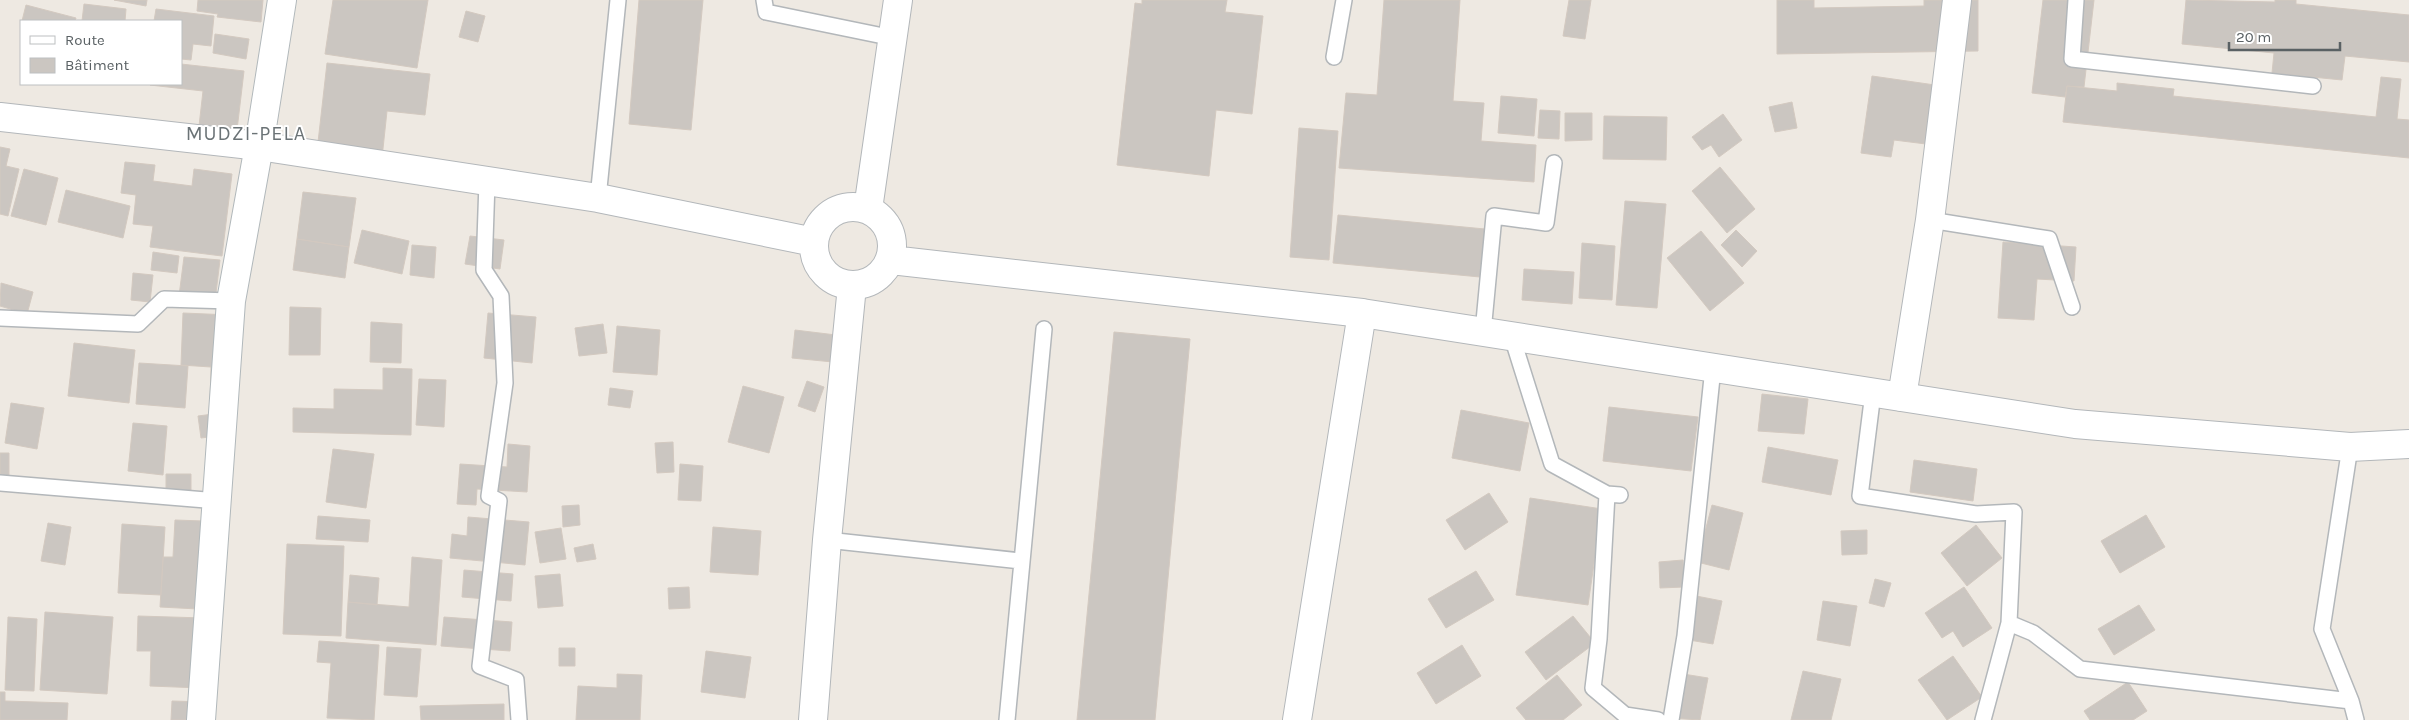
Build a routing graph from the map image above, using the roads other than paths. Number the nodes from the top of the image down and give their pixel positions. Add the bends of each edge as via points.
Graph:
1 (282, 0) edge
2 (618, 0) edge
3 (764, 0) edge
4 (898, 0) edge
5 (1344, 0) edge
6 (1957, 0) edge
7 (2076, 0) edge
8 (893, 38) junction
9 (1334, 57) dead end
10 (2313, 86) dead end
11 (0, 117) edge
12 (259, 146) junction
13 (1554, 163) dead end
14 (487, 182) junction
15 (598, 198) junction
16 (868, 209) junction
17 (1930, 220) junction
18 (814, 242) junction
19 (890, 260) junction
20 (852, 286) junction
21 (231, 301) junction
22 (2072, 307) dead end
23 (1362, 313) junction
24 (0, 318) edge
25 (1044, 329) dead end
26 (1483, 332) junction
27 (1512, 337) junction
28 (1714, 368) junction
29 (1873, 393) junction
30 (1902, 397) junction
31 (2409, 444) edge
32 (2350, 447) junction
33 (0, 483) edge
34 (218, 501) junction
35 (827, 540) junction
36 (1021, 561) junction
37 (2009, 623) junction
38 (2351, 701) junction
39 (201, 720) edge
40 (520, 720) edge
41 (813, 720) edge
42 (1007, 720) edge
43 (1297, 720) edge
44 (1658, 720) edge
45 (1671, 720) edge
46 (1983, 720) edge
47 (2356, 720) edge

1 - 12 street
2 - 15 lane
3 - 8 lane via 766,12
4 - 8 street
5 - 9 lane
6 - 17 street
7 - 10 lane via 2072,59
8 - 16 street
11 - 12 street
12 - 14 street
12 - 21 street
13 - 26 lane via 1546,223 1494,216
14 - 15 street
14 - 40 lane via 484,270 501,296 505,383 490,496 499,502 480,666 516,680
15 - 18 street
16 - 18 street via 853,206 839,209 826,217
16 - 19 street via 890,230 893,245
17 - 22 lane via 2049,239
17 - 30 street
18 - 20 street via 814,255 819,266 839,283
19 - 20 street via 876,279
19 - 23 street
20 - 35 street
21 - 24 lane via 164,300 138,324
21 - 34 street
23 - 26 street
23 - 43 street
25 - 36 lane
26 - 27 street
27 - 28 street
27 - 44 lane via 1552,464 1614,494 1593,688 1625,715
28 - 29 street
28 - 45 lane via 1685,636
29 - 30 street
29 - 37 lane via 1860,496 1976,514 2014,512
30 - 32 street via 2075,424
31 - 32 street
32 - 38 lane via 2322,629
33 - 34 lane
34 - 39 street
35 - 36 lane
35 - 41 street
36 - 42 lane
37 - 38 lane via 2033,633 2080,670
37 - 46 lane
38 - 47 lane

